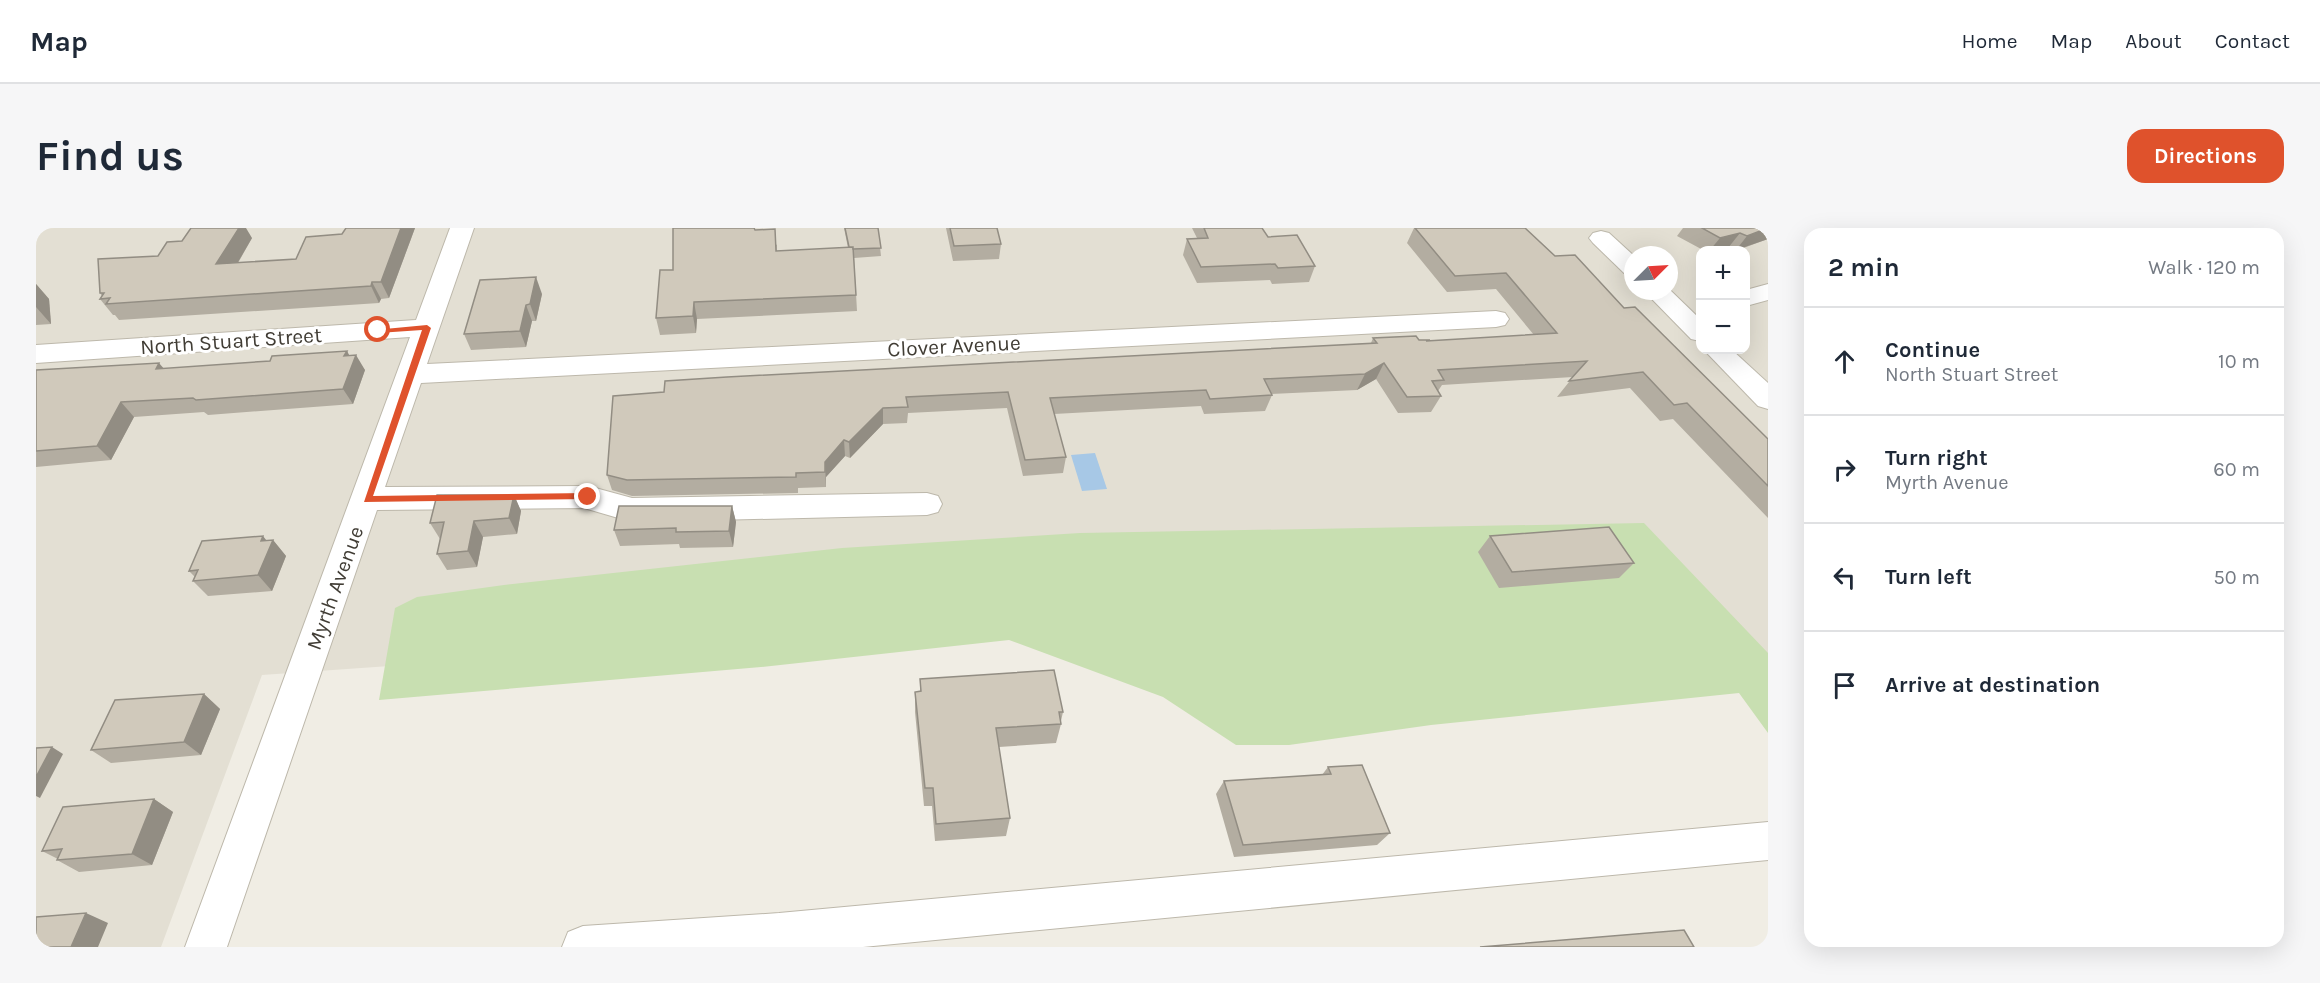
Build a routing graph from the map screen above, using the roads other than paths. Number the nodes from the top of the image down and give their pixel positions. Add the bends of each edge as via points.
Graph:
1 (462, 228) edge
2 (1601, 238) dead end
3 (1624, 260) edge
4 (1768, 292) edge
5 (1750, 297) edge
6 (1673, 300) edge
7 (1690, 310) edge
8 (1496, 318) dead end
9 (427, 328) junction
10 (36, 354) edge
11 (1721, 354) edge
12 (412, 375) junction
13 (1768, 399) edge
14 (367, 500) junction
15 (927, 504) dead end
16 (1768, 841) edge
17 (779, 940) edge
18 (206, 947) edge
19 (583, 947) edge

1 - 9 street, Myrth Avenue
2 - 3 street
4 - 5 street
6 - 7 street
8 - 12 street, Clover Avenue
9 - 10 street, North Stuart Street
9 - 12 street, Myrth Avenue
11 - 13 street
12 - 14 street, Myrth Avenue
14 - 15 street via 588,497 632,510
14 - 18 street, Myrth Avenue
16 - 17 street via 901,922
17 - 19 street

